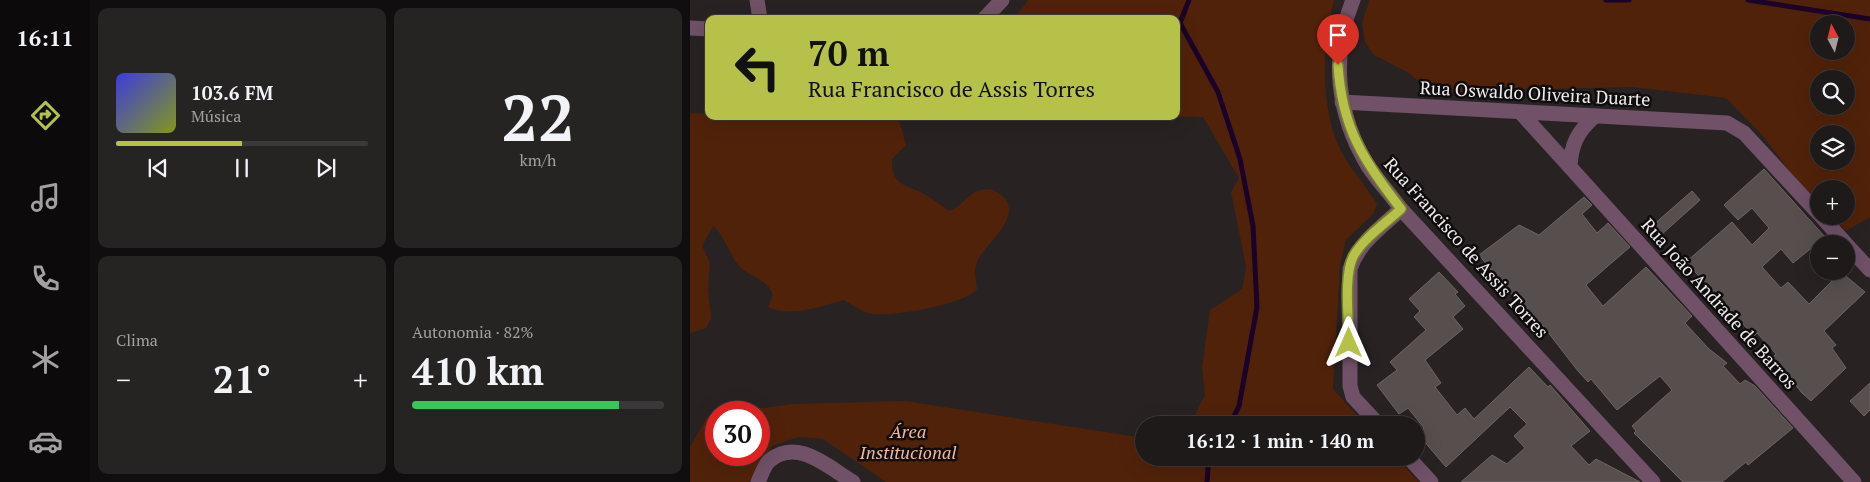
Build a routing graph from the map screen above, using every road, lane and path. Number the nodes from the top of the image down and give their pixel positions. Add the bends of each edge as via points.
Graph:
1 (757, 0) edge
2 (1002, 0) edge
3 (1353, 0) edge
4 (759, 15) edge
5 (988, 15) edge
6 (690, 28) edge
7 (705, 29) edge
8 (1342, 102) junction
9 (1521, 112) junction
10 (1595, 116) junction
11 (1570, 167) junction
12 (1810, 204) edge
13 (1401, 209) junction
14 (1829, 225) edge
15 (1838, 235) edge
16 (1855, 254) edge
17 (1870, 270) edge
18 (1371, 416) edge
19 (1416, 466) edge
20 (1842, 475) edge
21 (758, 482) edge
22 (853, 482) edge
23 (1431, 482) edge
24 (1653, 482) edge
25 (1854, 482) edge

1 - 4 street
2 - 5 street
3 - 8 street, Rua Francisco de Assis Torres via 1341,39 1338,65
6 - 7 street
8 - 9 street, Rua Oswaldo Oliveira Duarte
8 - 13 street, Rua Francisco de Assis Torres via 1347,123 1369,167
9 - 10 street, Rua Oswaldo Oliveira Duarte
9 - 11 street, Rua João Andrade de Barros
10 - 11 street via 1581,128 1571,149
10 - 12 street, Rua Oswaldo Oliveira Duarte via 1727,123 1744,132
11 - 20 street, Rua João Andrade de Barros
13 - 18 street via 1361,246 1350,270 1350,386 1353,397
13 - 24 street, Rua Francisco de Assis Torres
14 - 15 street
16 - 17 street
19 - 23 street
20 - 25 street, Rua João Andrade de Barros
21 - 22 street via 768,462 786,451 806,453

